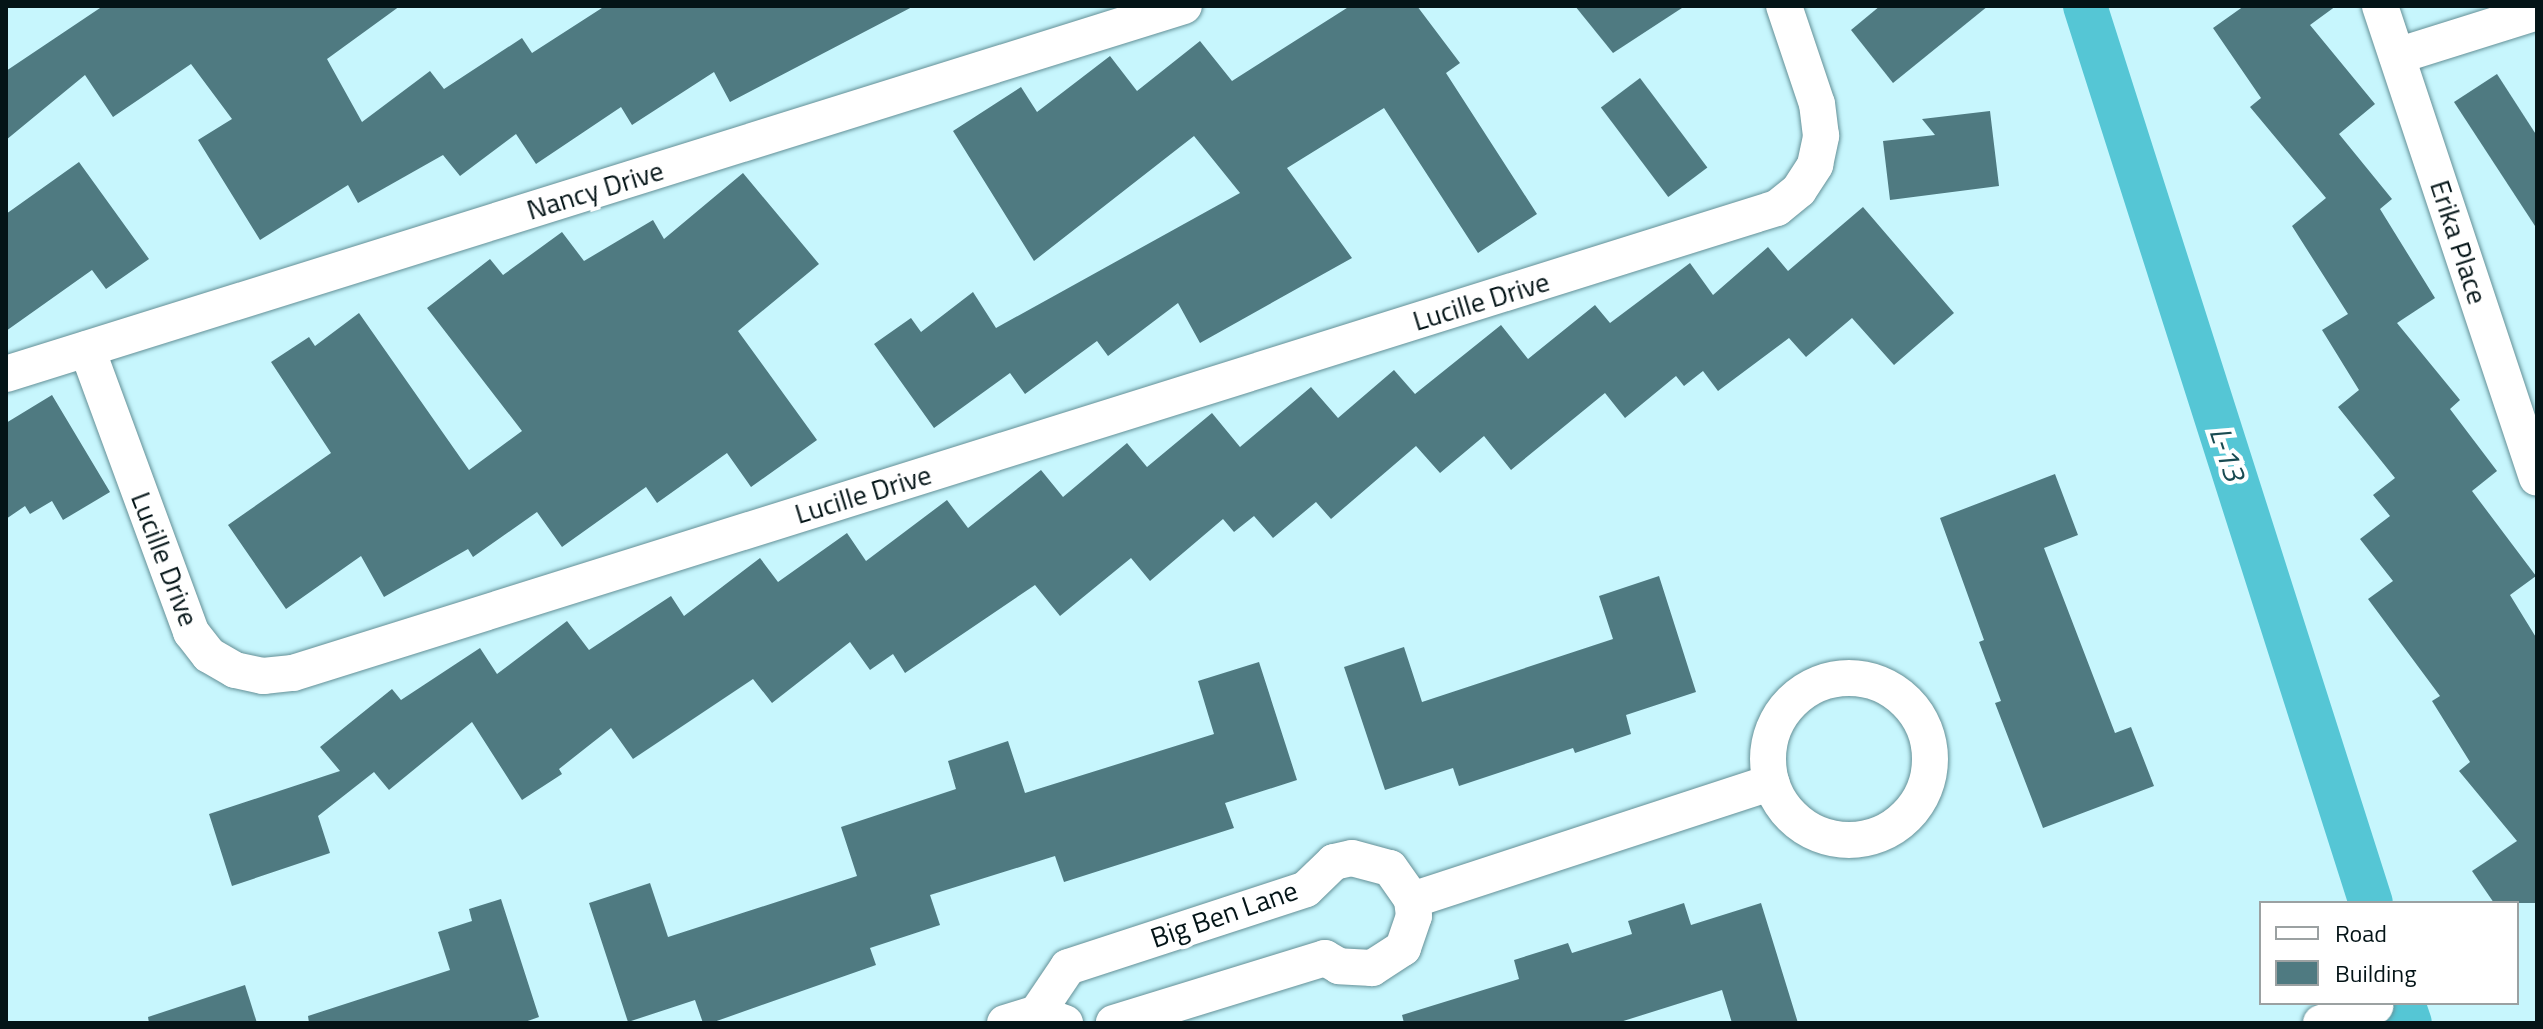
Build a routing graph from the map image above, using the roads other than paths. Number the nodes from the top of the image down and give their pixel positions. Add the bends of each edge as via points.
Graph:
1 (1184, 6) edge
2 (1784, 6) edge
3 (2380, 6) edge
4 (2537, 12) edge
5 (2397, 56) junction
6 (87, 349) junction
7 (6, 374) edge
8 (2528, 420) edge
9 (2537, 478) edge
10 (1771, 783) junction
11 (1412, 900) junction
12 (2375, 1006) dead end
13 (1035, 1020) edge
14 (1114, 1023) edge
15 (2321, 1023) edge

1 - 6 street, Nancy Drive
2 - 6 street, Lucille Drive via 1817,104 1821,136 1815,165 1799,190 1777,208 293,673 263,676 235,670 209,655 191,632
3 - 5 street, Erika Place
4 - 5 street
5 - 8 street, Erika Place
6 - 7 street, Nancy Drive
8 - 9 street, Erika Place
10 - 10 street via 1783,807 1825,837 1851,841 1877,836 1900,823 1917,804 1931,754 1925,729 1911,705 1876,683 1836,678 1810,687 1788,705 1774,728 1768,755
10 - 11 street
11 - 13 street, Big Ben Lane via 1390,868 1352,858 1334,862 1306,889 1068,967
11 - 14 street via 1414,916 1403,948 1372,968 1339,966 1325,958
12 - 15 street

